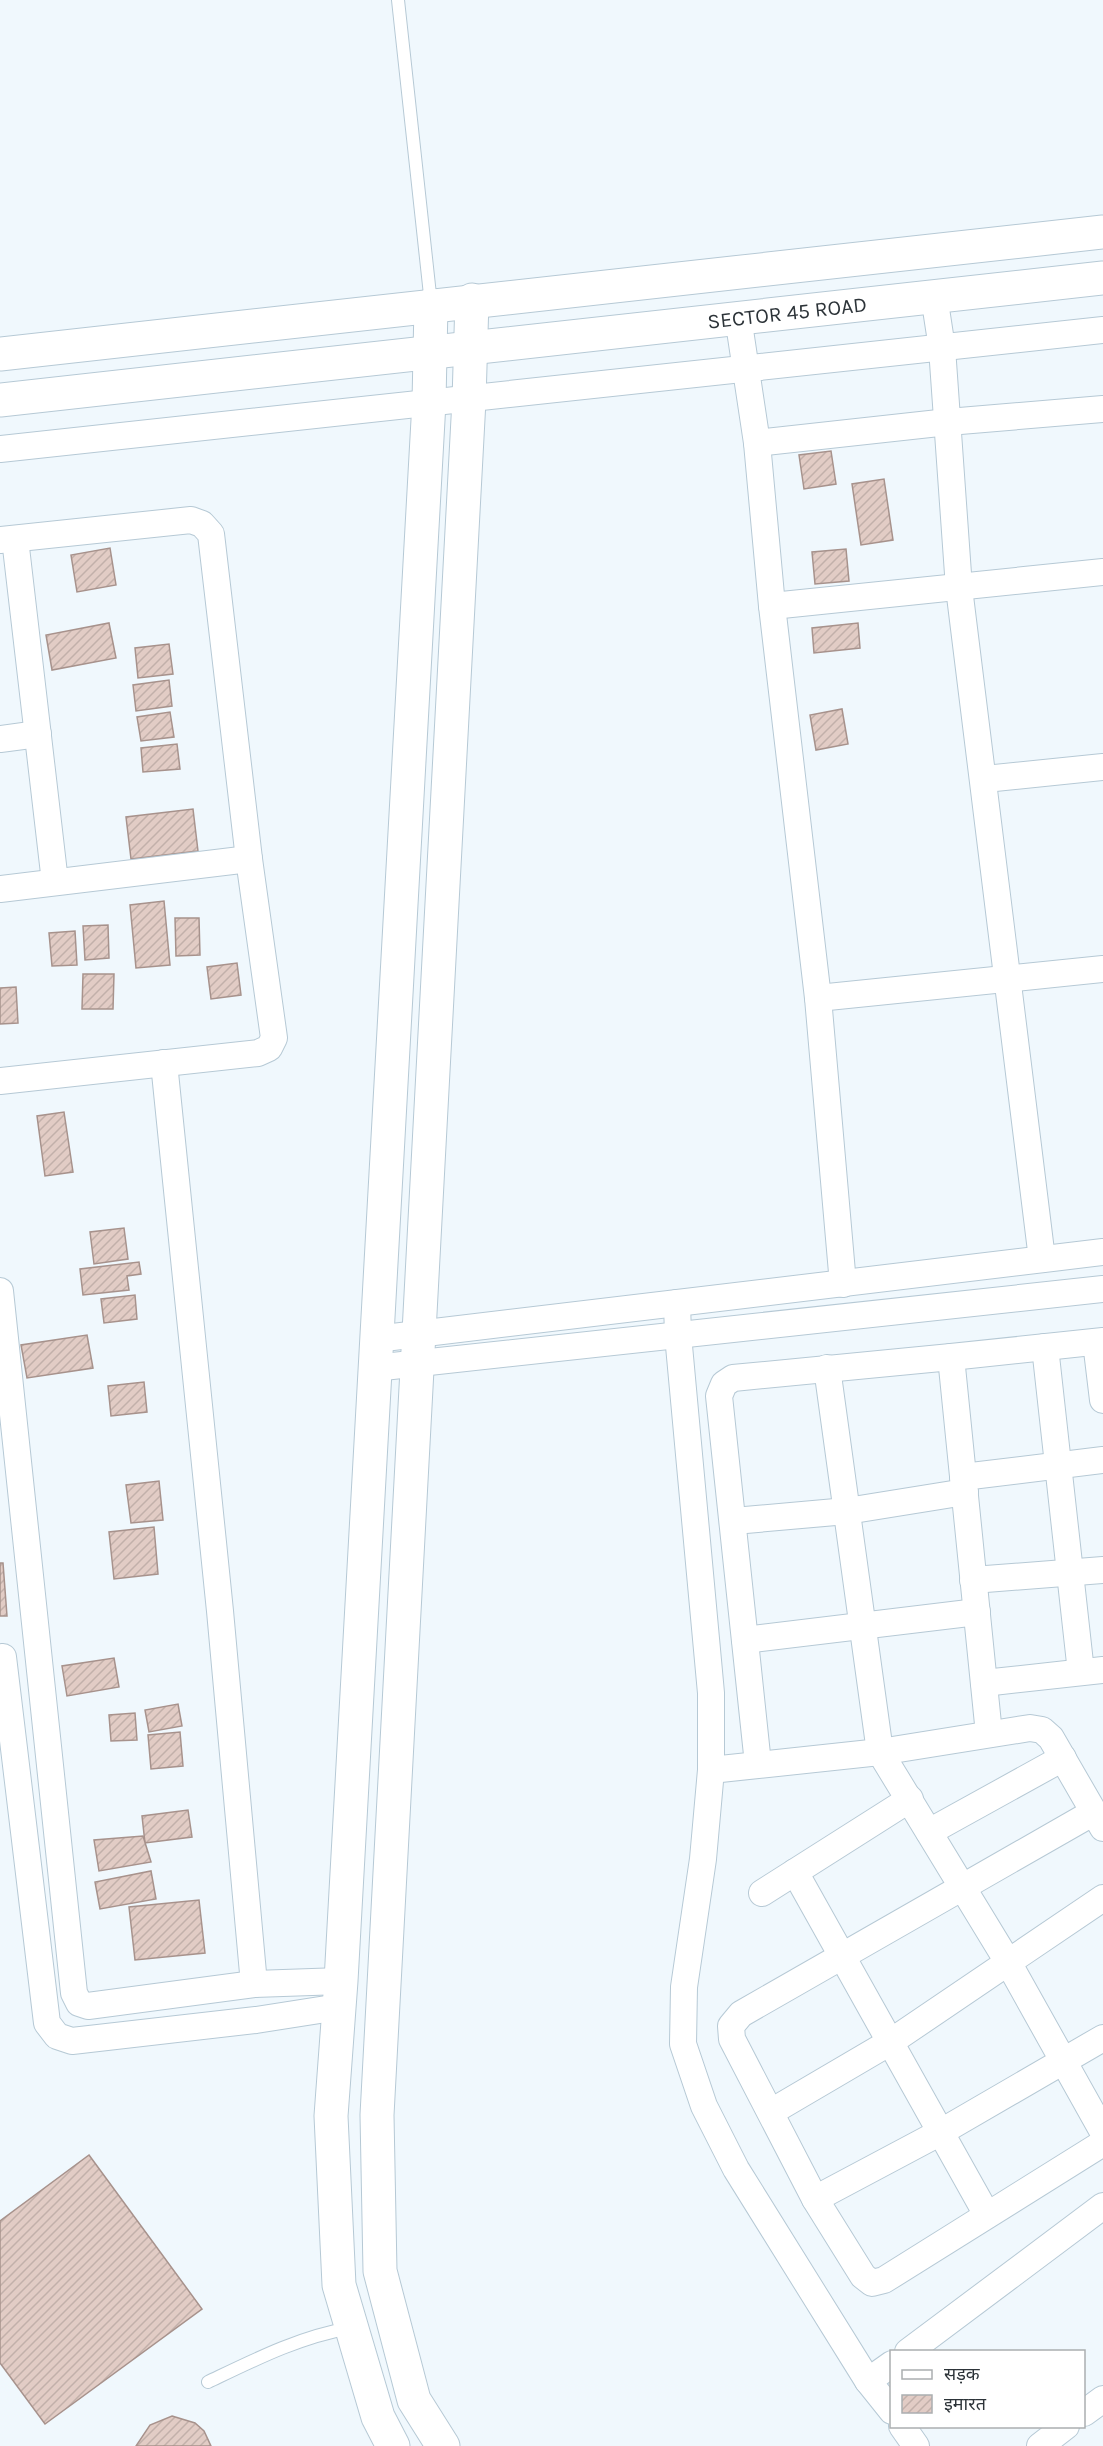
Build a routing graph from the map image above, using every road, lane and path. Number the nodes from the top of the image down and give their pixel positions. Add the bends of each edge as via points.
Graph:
1 (398, 0) edge
2 (1103, 232) edge
3 (1103, 278) edge
4 (934, 296) junction
5 (472, 300) junction
6 (431, 305) junction
7 (738, 317) junction
8 (1103, 330) edge
9 (472, 346) junction
10 (942, 348) junction
11 (429, 351) junction
12 (0, 354) edge
13 (746, 368) junction
14 (0, 400) edge
15 (469, 400) junction
16 (429, 402) junction
17 (1103, 409) edge
18 (948, 422) junction
19 (757, 442) junction
20 (0, 449) edge
21 (7, 540) edge
22 (1103, 572) edge
23 (959, 588) junction
24 (772, 606) junction
25 (38, 734) junction
26 (0, 739) edge
27 (1103, 767) edge
28 (985, 779) junction
29 (249, 859) junction
30 (55, 882) junction
31 (0, 889) edge
32 (1103, 969) edge
33 (1008, 978) junction
34 (818, 998) junction
35 (164, 1063) junction
36 (0, 1081) edge
37 (1103, 1252) edge
38 (1042, 1259) junction
39 (843, 1284) junction
40 (1103, 1288) edge
41 (0, 1291) edge
42 (678, 1303) junction
43 (678, 1335) junction
44 (1099, 1342) edge
45 (1045, 1347) junction
46 (418, 1349) junction
47 (375, 1354) junction
48 (951, 1357) junction
49 (827, 1368) junction
50 (1103, 1400) edge
51 (1103, 1460) edge
52 (1057, 1466) junction
53 (10, 1482) edge
54 (964, 1484) junction
55 (847, 1511) junction
56 (734, 1521) junction
57 (1103, 1570) edge
58 (1068, 1572) junction
59 (974, 1580) junction
60 (977, 1612) junction
61 (863, 1627) junction
62 (745, 1640) junction
63 (38, 1652) junction
64 (2, 1657) edge
65 (1092, 1671) edge
66 (984, 1683) junction
67 (42, 1687) junction
68 (4, 1691) edge
69 (989, 1734) junction
70 (880, 1752) junction
71 (1063, 1758) junction
72 (758, 1764) junction
73 (711, 1770) junction
74 (910, 1798) junction
75 (1098, 1820) edge
76 (929, 1832) junction
77 (795, 1872) junction
78 (962, 1889) junction
79 (762, 1893) dead end
80 (1103, 1898) edge
81 (842, 1955) junction
82 (1008, 1962) junction
83 (254, 1984) junction
84 (340, 1994) junction
85 (79, 2003) junction
86 (57, 2036) junction
87 (1103, 2038) edge
88 (892, 2041) junction
89 (1064, 2063) junction
90 (771, 2112) junction
91 (941, 2132) junction
92 (1103, 2132) edge
93 (1103, 2143) edge
94 (815, 2199) junction
95 (1103, 2206) edge
96 (987, 2215) junction
97 (352, 2328) junction
98 (911, 2350) edge
99 (890, 2365) edge
100 (868, 2381) junction
101 (208, 2382) dead end
102 (1103, 2399) edge
103 (890, 2410) edge
104 (1085, 2412) edge
105 (903, 2428) edge
106 (1065, 2428) edge
107 (393, 2446) edge
108 (443, 2446) edge
109 (916, 2446) edge
110 (1040, 2446) edge

1 - 6 lane
2 - 5 street
3 - 4 street, SECTOR 45 ROAD
4 - 7 street, SECTOR 45 ROAD
4 - 10 street
5 - 6 street
5 - 9 street
6 - 11 street
6 - 12 street
7 - 9 street, SECTOR 45 ROAD
7 - 13 street
8 - 10 street
9 - 11 street, SECTOR 45 ROAD
9 - 15 street
10 - 13 street
10 - 18 street
11 - 14 street, SECTOR 45 ROAD
11 - 16 street
13 - 15 street
13 - 19 street
15 - 16 street
15 - 46 street
16 - 20 street
16 - 47 street
17 - 18 street
18 - 19 street
18 - 23 street
19 - 24 street
21 - 25 street
21 - 29 street via 190,520 202,524 211,534
22 - 23 street
23 - 24 street
23 - 28 street
24 - 34 street
25 - 26 street
25 - 30 street
27 - 28 street
28 - 33 street
29 - 30 street
29 - 35 street via 274,1038 269,1048 258,1053
30 - 31 street
32 - 33 street
33 - 34 street
33 - 38 street
34 - 39 street
35 - 36 street
35 - 83 street
37 - 38 street
38 - 39 street
39 - 42 street
40 - 43 street
41 - 53 street
42 - 43 street
42 - 46 street
43 - 46 street
43 - 73 street via 711,1693
44 - 45 street
44 - 50 street
45 - 48 street
45 - 52 street
46 - 47 street
46 - 108 street via 376,2115 380,2271 414,2400
47 - 84 street
48 - 49 street
48 - 54 street
49 - 55 street
49 - 56 street via 733,1378 723,1384 719,1396
51 - 52 street
52 - 54 street
52 - 58 street
53 - 63 street
54 - 55 street
54 - 59 street
55 - 56 street
55 - 61 street
56 - 62 street
57 - 58 street
58 - 59 street
58 - 65 street
59 - 60 street
60 - 61 street
60 - 66 street
61 - 62 street
61 - 70 street
62 - 72 street
63 - 64 street
63 - 67 street
64 - 68 street
65 - 66 street
66 - 69 street
67 - 68 street
67 - 85 street via 74,1993
68 - 86 street via 47,2023
69 - 70 street
69 - 71 street via 1042,1730
70 - 72 street
70 - 74 street
71 - 75 street
71 - 76 street
72 - 73 street
73 - 100 street via 703,1859 684,1987 683,2044 704,2106 736,2169
74 - 76 street
74 - 77 street
75 - 78 street
76 - 78 street
77 - 79 street
77 - 81 street
78 - 81 street
78 - 82 street
80 - 82 street
81 - 88 street
81 - 90 street via 741,2014 731,2026 732,2039
82 - 88 street
82 - 89 street
83 - 84 street
83 - 85 street via 88,2006
84 - 86 street via 256,2020 72,2041
84 - 97 street via 332,2116 339,2285
85 - 86 street
87 - 89 street
88 - 90 street
88 - 91 street
89 - 91 street
89 - 92 street
90 - 94 street
91 - 94 street
91 - 96 street
93 - 96 street
94 - 96 street via 862,2276 872,2283 884,2280
95 - 98 street
97 - 101 lane via 281,2347
97 - 107 street via 378,2417
99 - 100 street
100 - 103 street
102 - 104 street
105 - 109 street
106 - 110 street

